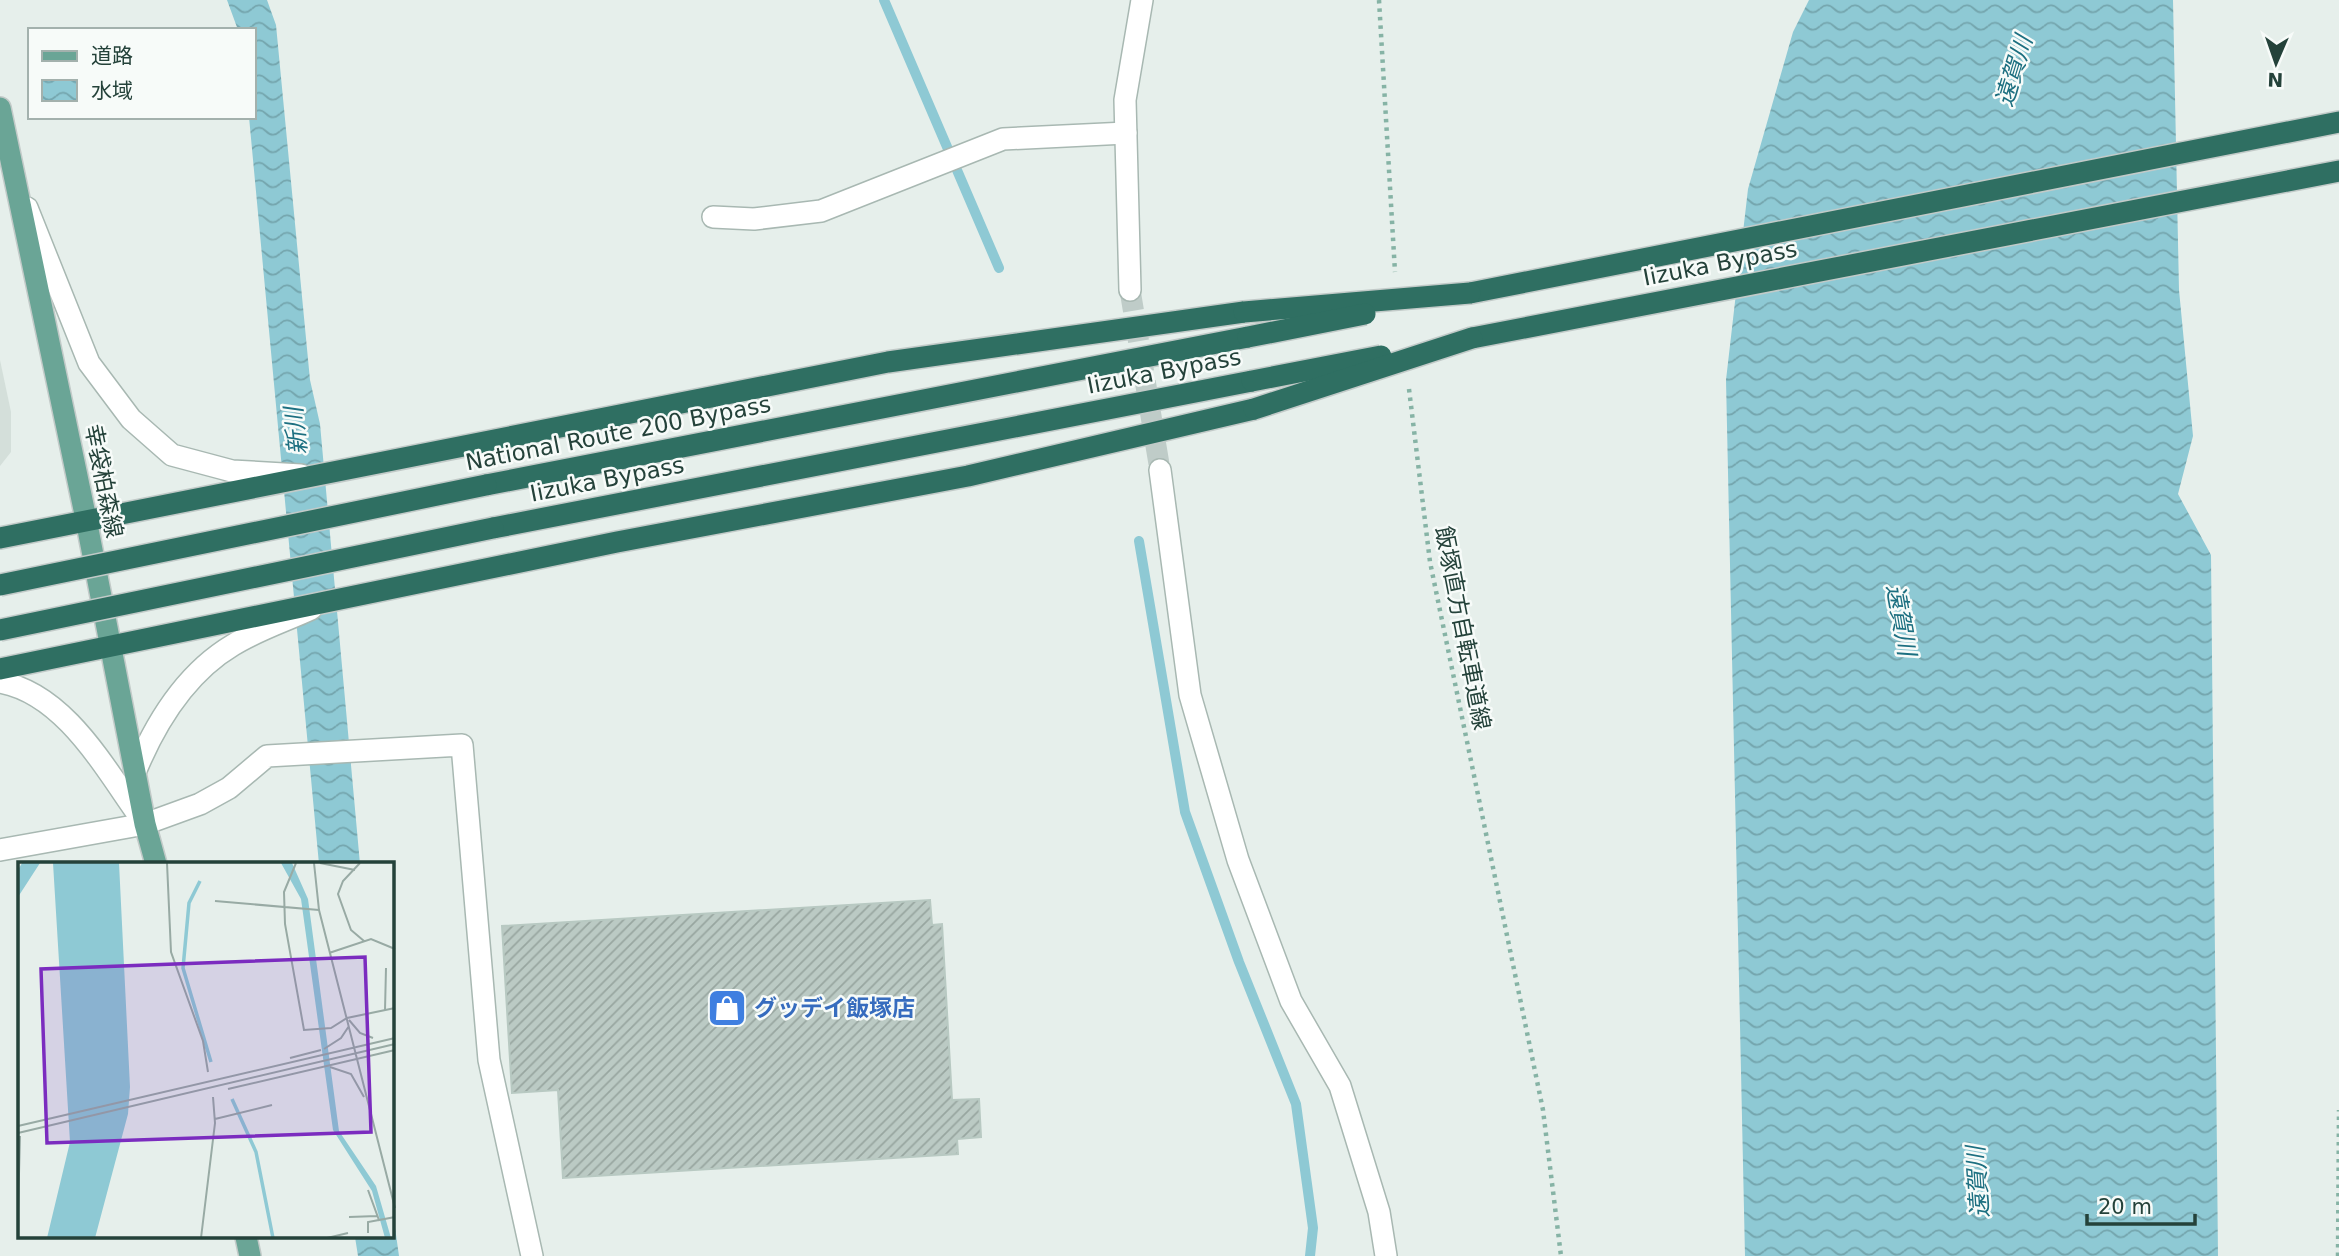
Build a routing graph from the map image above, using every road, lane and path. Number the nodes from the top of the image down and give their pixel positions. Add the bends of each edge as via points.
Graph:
1 (1142, 0) edge
2 (1379, 0) edge
3 (0, 108) edge
4 (2339, 122) edge
5 (1126, 132) junction
6 (2339, 171) edge
7 (16, 180) junction
8 (713, 217) dead end
9 (1396, 276) dead end
10 (1130, 290) tunnel mouth
11 (1471, 293) junction
12 (1248, 337) joint
13 (1472, 338) junction
14 (1409, 385) dead end
15 (1160, 470) tunnel mouth
16 (276, 478) junction
17 (86, 519) junction
18 (0, 538) edge
19 (0, 585) edge
20 (283, 617) junction
21 (0, 631) edge
22 (110, 649) junction
23 (0, 669) edge
24 (0, 681) edge
25 (136, 770) junction
26 (145, 824) junction
27 (0, 849) edge
28 (155, 862) edge
29 (2339, 1110) edge
30 (246, 1238) edge
31 (250, 1256) edge
32 (531, 1256) edge
33 (1386, 1256) edge
34 (1561, 1256) edge
35 (2338, 1256) edge

1 - 5 street via 1125,100
2 - 9 path
3 - 7 main road, 幸袋柏森線
4 - 11 highway, Iizuka Bypass
5 - 8 street via 1003,139 821,211 754,219
5 - 10 street
6 - 13 highway, Iizuka Bypass
7 - 16 street via 89,363 131,419 172,455
7 - 17 main road, 幸袋柏森線
11 - 12 highway, Iizuka Bypass, bridge
11 - 16 highway, bridge via 1244,312 888,362 324,474
12 - 19 highway, National Route 200 Bypass, bridge
13 - 20 highway, bridge via 1254,410 968,476 617,542 319,605
13 - 21 highway, Iizuka Bypass, bridge via 493,528
14 - 34 path, 飯塚直方自転車道線 via 1430,562 1542,1110
15 - 33 street via 1190,695 1238,860 1291,1001 1340,1086 1378,1212
16 - 17 highway
17 - 18 highway
17 - 22 main road, 幸袋柏森線
20 - 22 highway
20 - 25 street via 232,645 193,678 153,728
22 - 23 highway
22 - 25 main road, 幸袋柏森線
24 - 26 street via 23,686 57,710
25 - 26 main road, 幸袋柏森線
26 - 27 street
26 - 28 main road, 幸袋柏森線
26 - 32 street via 229,788 267,756 463,745 489,1060
29 - 35 path
30 - 31 main road

